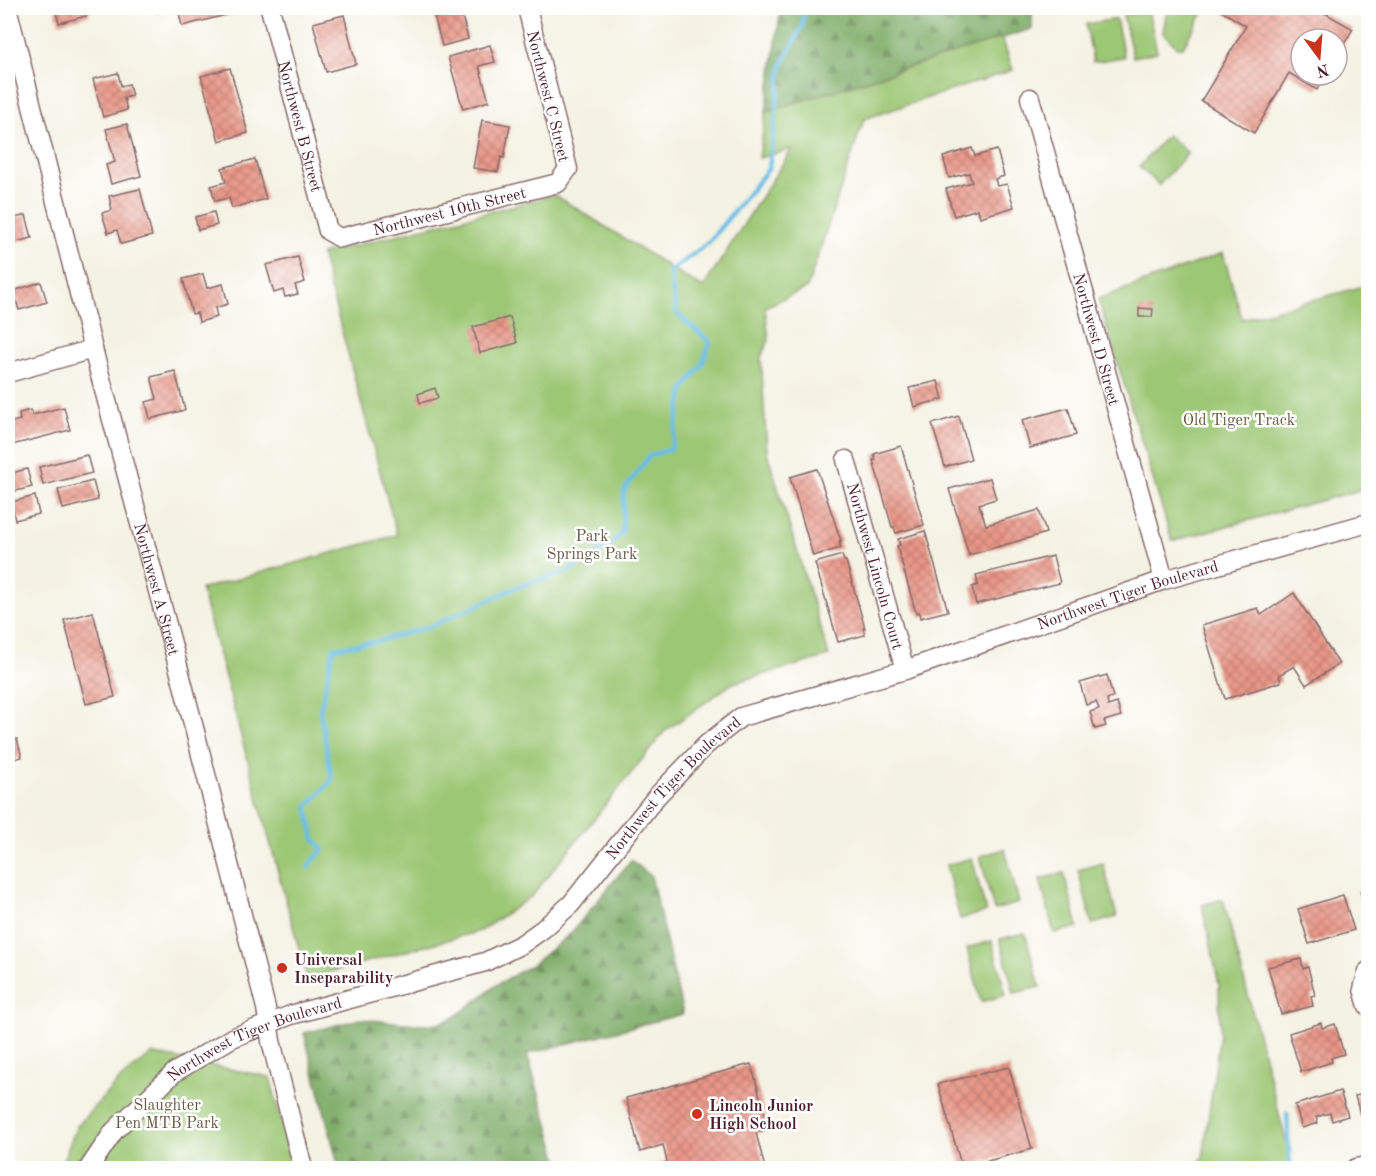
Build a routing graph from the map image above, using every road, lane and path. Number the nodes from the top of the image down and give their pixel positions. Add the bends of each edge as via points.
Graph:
1 (270, 8) edge
2 (527, 8) edge
3 (8, 12) edge
4 (1030, 98) dead end
5 (558, 183) joint
6 (340, 238) joint
7 (93, 349) junction
8 (8, 373) edge
9 (846, 460) dead end
10 (1368, 523) edge
11 (1164, 580) junction
12 (905, 670) junction
13 (1368, 971) edge
14 (1368, 1006) edge
15 (267, 1022) junction
16 (1368, 1166) edge
17 (89, 1168) edge
18 (303, 1168) edge
19 (1356, 1168) edge

1 - 6 street, Northwest B Street via 328,231
2 - 5 street, Northwest C Street via 568,169
3 - 7 street, Northwest A Street
4 - 11 street, Northwest D Street
5 - 6 street, Northwest 10th Street
7 - 8 street
7 - 15 street, Northwest A Street via 181,676
9 - 12 street, Northwest Lincoln Court
10 - 11 street, Northwest Tiger Boulevard
11 - 12 street, Northwest Tiger Boulevard
12 - 15 street, Northwest Tiger Boulevard via 741,717 706,745 657,796 571,904 522,944 485,962
13 - 14 street via 1363,989
15 - 17 street, Northwest Tiger Boulevard via 175,1072 114,1131
15 - 18 street, Northwest A Street
16 - 19 street

